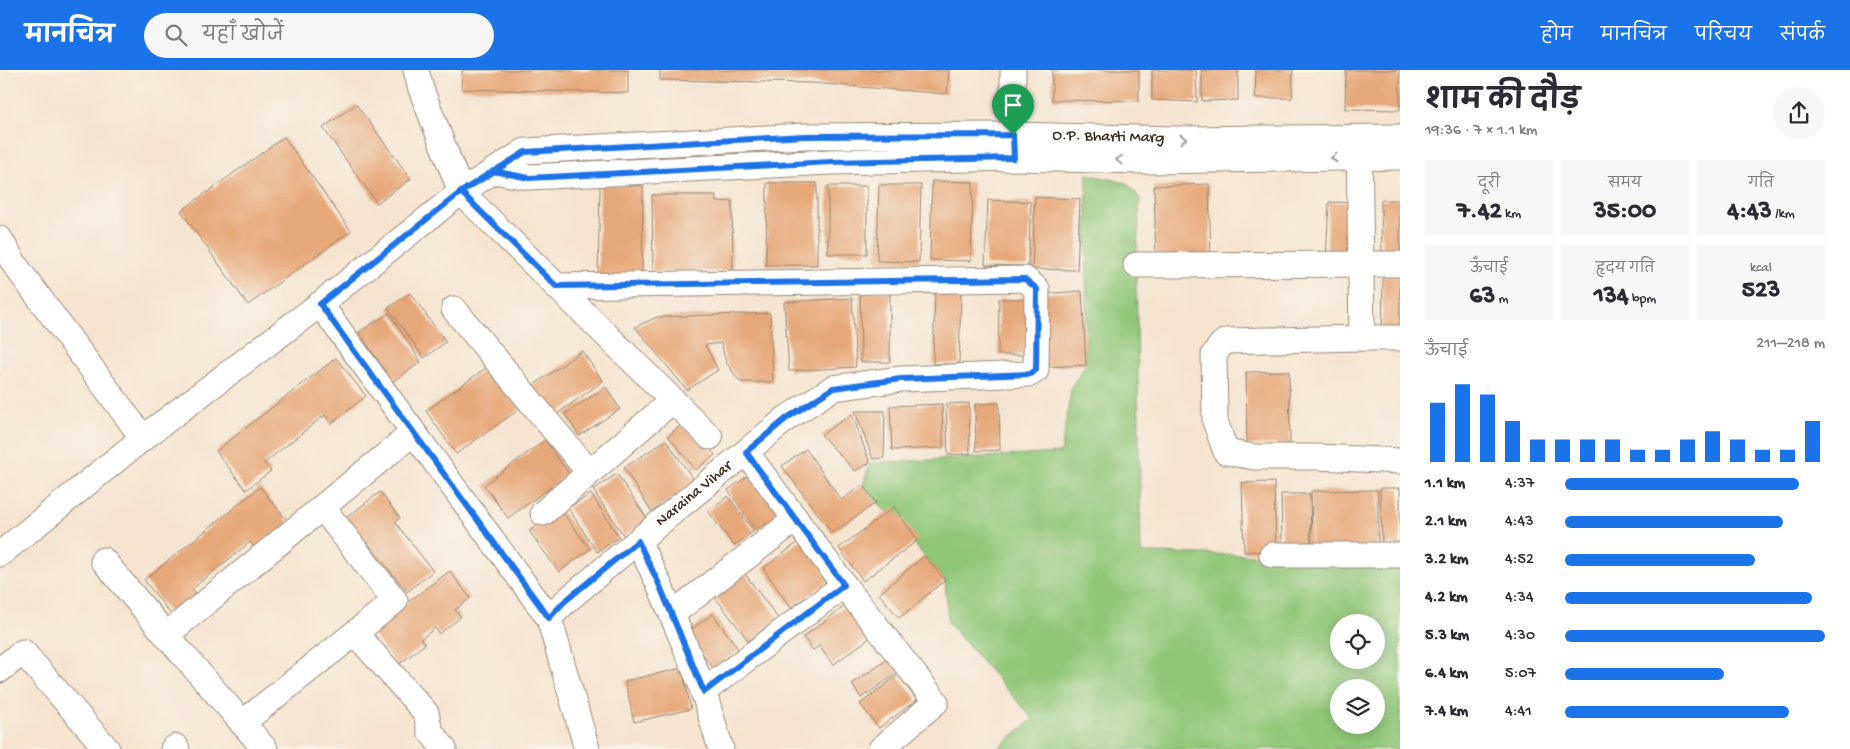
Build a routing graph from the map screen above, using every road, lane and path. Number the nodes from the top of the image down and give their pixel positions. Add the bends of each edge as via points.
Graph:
1 (416, 70) edge
2 (1012, 70) edge
3 (1400, 137) edge
4 (1013, 146) junction
5 (1359, 148) junction
6 (1400, 157) edge
7 (461, 192) junction
8 (0, 239) edge
9 (1400, 264) edge
10 (1360, 265) junction
11 (1136, 266) dead end
12 (556, 286) junction
13 (320, 304) junction
14 (454, 310) dead end
15 (1362, 338) junction
16 (1400, 338) edge
17 (673, 400) junction
18 (413, 433) junction
19 (710, 437) dead end
20 (143, 438) junction
21 (746, 452) junction
22 (1400, 461) edge
23 (589, 472) junction
24 (322, 507) junction
25 (543, 513) dead end
26 (796, 519) junction
27 (638, 541) junction
28 (0, 554) edge
29 (1272, 555) dead end
30 (1400, 555) edge
31 (102, 560) dead end
32 (844, 585) junction
33 (672, 614) junction
34 (549, 618) junction
35 (355, 632) junction
36 (166, 635) junction
37 (0, 670) edge
38 (704, 692) junction
39 (242, 723) junction
40 (107, 749) edge
41 (266, 749) edge
42 (444, 749) edge
43 (587, 749) edge
44 (720, 749) edge
45 (881, 749) edge

1 - 7 street
2 - 4 street
3 - 5 street, O.P. Bharti Marg
4 - 5 street, O.P. Bharti Marg via 1176,139
4 - 7 street, O.P. Bharti Marg via 804,136 525,152
5 - 6 street, O.P. Bharti Marg
5 - 10 street
7 - 12 street
7 - 13 street, O.P. Bharti Marg
8 - 20 street
9 - 10 street
10 - 11 street
10 - 15 street
12 - 17 street
12 - 21 street, Naraina Vihar via 1025,279 1037,289 1036,370 1030,374 901,379 833,388 787,418
13 - 18 street
13 - 20 street, O.P. Bharti Marg
14 - 23 street
15 - 16 street
15 - 22 street via 1226,341 1214,355 1215,421 1226,452 1254,457
17 - 19 street
17 - 23 street
18 - 24 street
18 - 34 street
20 - 28 street, O.P. Bharti Marg
21 - 26 street
21 - 27 street, Naraina Vihar
23 - 25 street
24 - 35 street via 394,601
24 - 36 street
26 - 32 street
26 - 33 street
27 - 33 street
27 - 34 street, Naraina Vihar
29 - 30 street
31 - 36 street
32 - 38 street
32 - 45 street via 936,702
33 - 38 street
34 - 43 street
35 - 39 street
35 - 42 street via 426,713 430,731
36 - 39 street
37 - 40 street via 23,652
38 - 44 street
39 - 41 street

